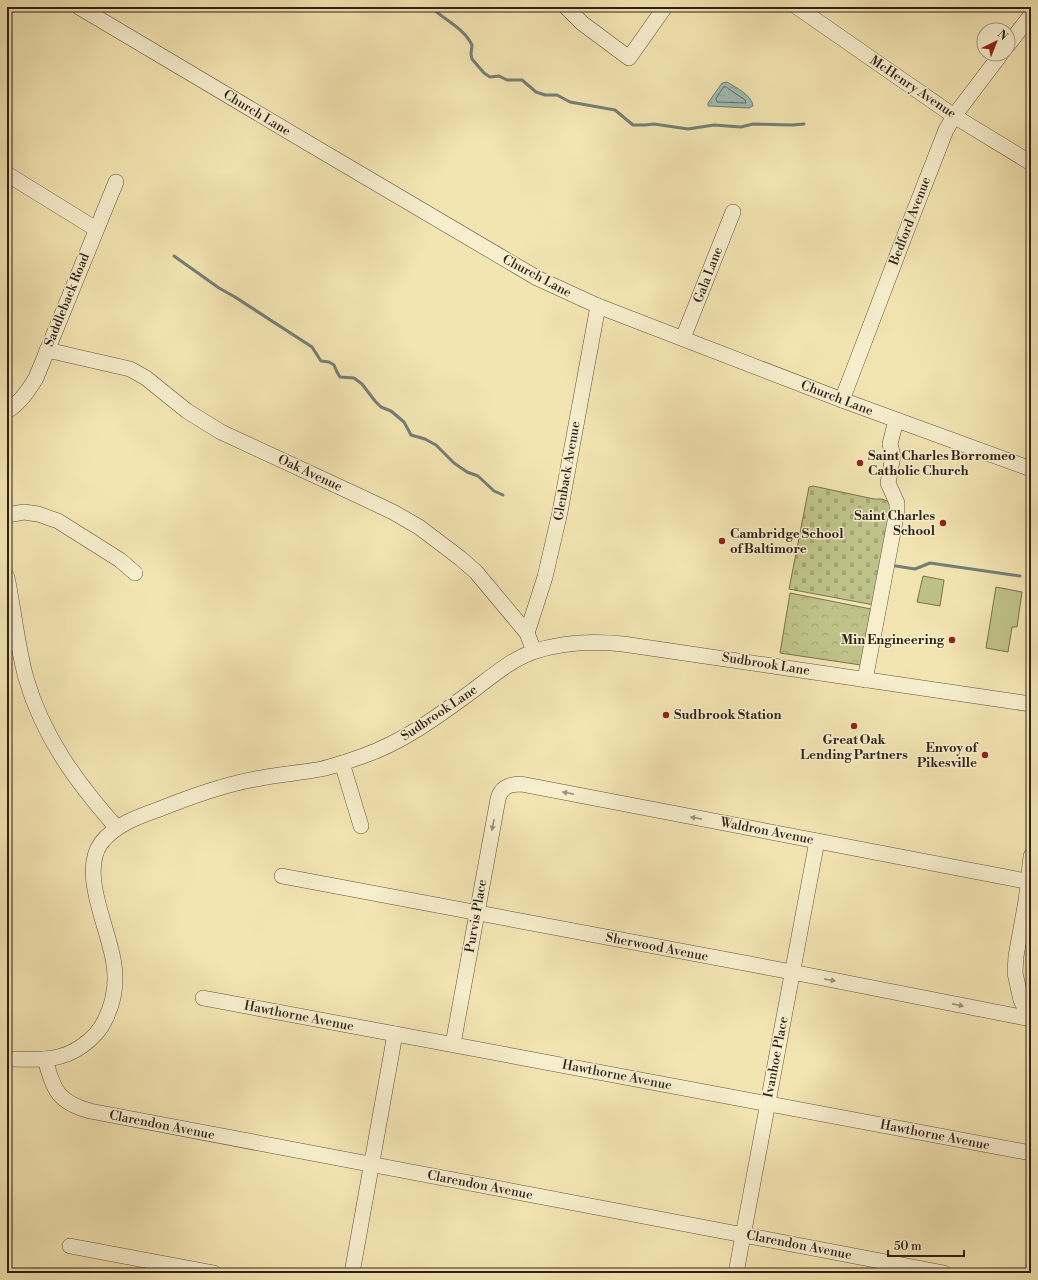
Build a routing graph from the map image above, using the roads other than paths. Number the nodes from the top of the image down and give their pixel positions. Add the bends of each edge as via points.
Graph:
1 (79, 7) edge
2 (566, 7) edge
3 (665, 7) edge
4 (797, 7) edge
5 (1031, 15) edge
6 (1016, 35) edge
7 (995, 62) edge
8 (954, 116) junction
9 (1031, 163) edge
10 (7, 174) edge
11 (116, 182) dead end
12 (733, 212) dead end
13 (96, 229) junction
14 (598, 306) junction
15 (683, 338) junction
16 (47, 350) junction
17 (842, 400) junction
18 (7, 411) edge
19 (896, 420) junction
20 (1031, 469) edge
21 (7, 515) edge
22 (135, 573) dead end
23 (7, 577) edge
24 (527, 634) junction
25 (534, 651) junction
26 (865, 680) junction
27 (1031, 704) edge
28 (342, 763) junction
29 (503, 788) joint
30 (361, 826) dead end
31 (117, 828) junction
32 (817, 840) junction
33 (1031, 856) edge
34 (282, 876) dead end
35 (1029, 882) edge
36 (476, 912) junction
37 (792, 972) junction
38 (203, 998) dead end
39 (1030, 1019) edge
40 (396, 1034) junction
41 (453, 1044) junction
42 (7, 1059) edge
43 (45, 1059) junction
44 (767, 1104) junction
45 (1031, 1153) edge
46 (372, 1165) junction
47 (743, 1235) junction
48 (70, 1246) dead end
49 (214, 1273) edge
50 (352, 1273) edge
51 (736, 1273) edge
52 (944, 1273) edge

1 - 14 street, Church Lane via 537,278
2 - 3 street via 582,23 629,58
4 - 8 street, McHenry Avenue
5 - 6 street
7 - 8 street, Bedford Avenue
8 - 9 street, McHenry Avenue
8 - 17 street, Bedford Avenue via 935,155
10 - 13 street
11 - 13 street, Saddleback Road
12 - 15 street, Gala Lane
13 - 16 street, Saddleback Road
14 - 15 street, Church Lane
14 - 24 street, Glenback Avenue via 556,527 545,577
15 - 17 street, Church Lane
16 - 18 street, Saddleback Road via 27,393
16 - 24 street, Oak Avenue via 130,369 221,432 393,512 419,527 476,572
17 - 19 street, Church Lane
19 - 20 street, Church Lane
19 - 26 street via 890,444 894,456 888,483 897,503 897,511
21 - 22 street via 24,512 58,521 120,560
23 - 31 street via 26,678 37,710 50,737 78,782
24 - 25 street, Oak Avenue
25 - 26 street, Sudbrook Lane via 580,642 623,644
25 - 28 street, Sudbrook Lane via 509,664 437,717 403,738
26 - 27 street, Sudbrook Lane
28 - 30 street
28 - 31 street, Sudbrook Lane via 228,786 144,814
32 -> 29 street, Waldron Avenue via 521,784
29 -> 36 street, Purvis Place via 498,799
31 - 43 street, Sudbrook Lane via 100,845 95,855 94,868 97,898 112,949 114,998 103,1024 88,1041 68,1055
32 - 35 street, Waldron Avenue
32 - 37 street, Ivanhoe Place
33 - 35 street
34 - 36 street, Sherwood Avenue
35 - 39 street via 1015,973 1021,1000
36 - 37 street, Sherwood Avenue
36 - 41 street, Purvis Place
37 -> 39 street, Sherwood Avenue
37 - 44 street, Ivanhoe Place
38 - 40 street, Hawthorne Avenue
40 - 41 street, Hawthorne Avenue
40 - 46 street
41 - 44 street, Hawthorne Avenue
42 - 43 street, Sudbrook Lane
43 - 46 street, Clarendon Avenue via 51,1082 58,1093 75,1107 90,1112
44 - 45 street, Hawthorne Avenue
44 - 47 street, Ivanhoe Place
46 - 47 street, Clarendon Avenue
46 - 50 street
47 - 51 street, Ivanhoe Place
47 - 52 street, Clarendon Avenue
48 - 49 street

